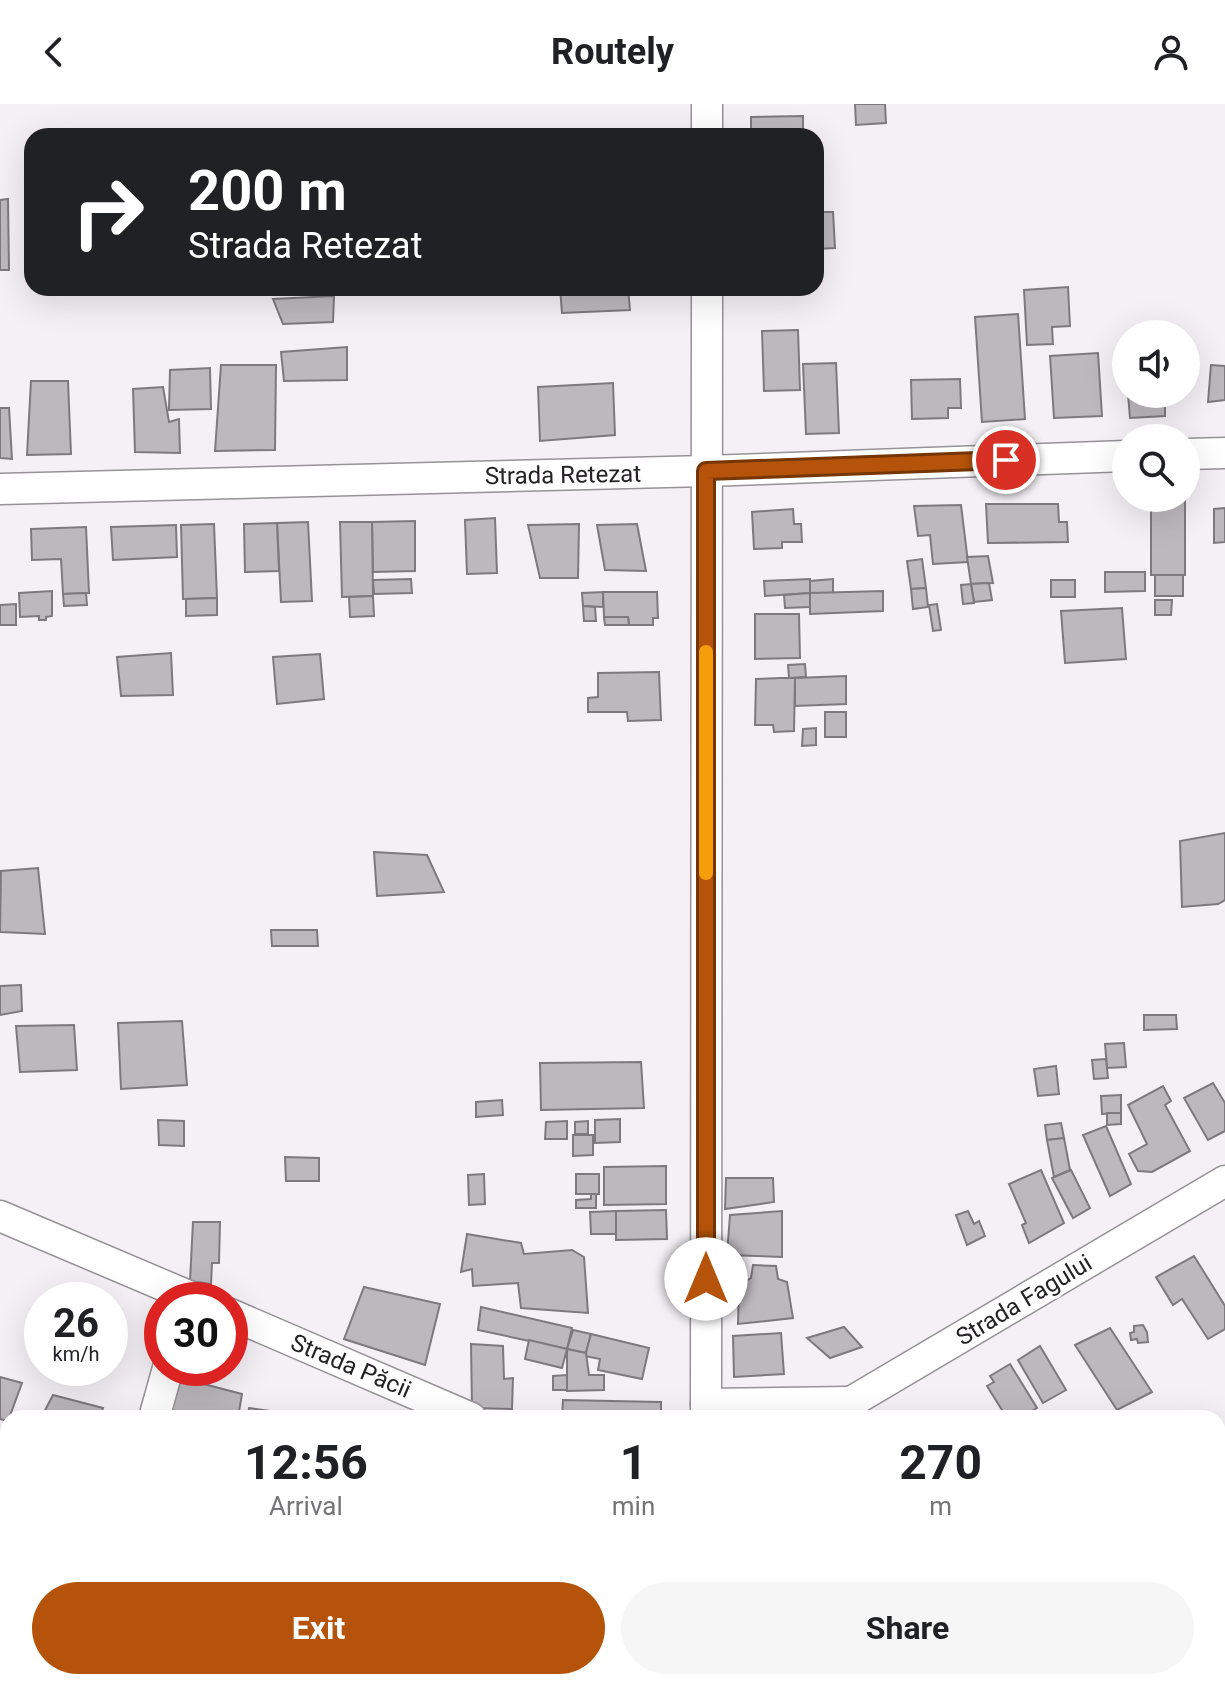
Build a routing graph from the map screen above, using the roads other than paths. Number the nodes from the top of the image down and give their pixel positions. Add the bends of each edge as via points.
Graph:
1 (707, 104) edge
2 (707, 128) edge
3 (707, 296) edge
4 (1225, 453) edge
5 (1200, 454) edge
6 (1112, 456) edge
7 (706, 471) junction
8 (0, 489) edge
9 (1225, 1181) edge
10 (0, 1216) edge
11 (152, 1282) edge
12 (248, 1322) edge
13 (163, 1386) edge
14 (850, 1402) junction
15 (156, 1410) edge
16 (452, 1410) edge
17 (706, 1410) edge
18 (722, 1410) edge
19 (837, 1410) edge

1 - 2 street
3 - 7 street
4 - 5 street
6 - 7 street, Strada Retezat
7 - 8 street, Strada Retezat
7 - 17 street
9 - 14 street, Strada Fagului
10 - 11 street
12 - 16 street, Strada Păcii
13 - 15 street
14 - 18 street
14 - 19 street, Strada Fagului

